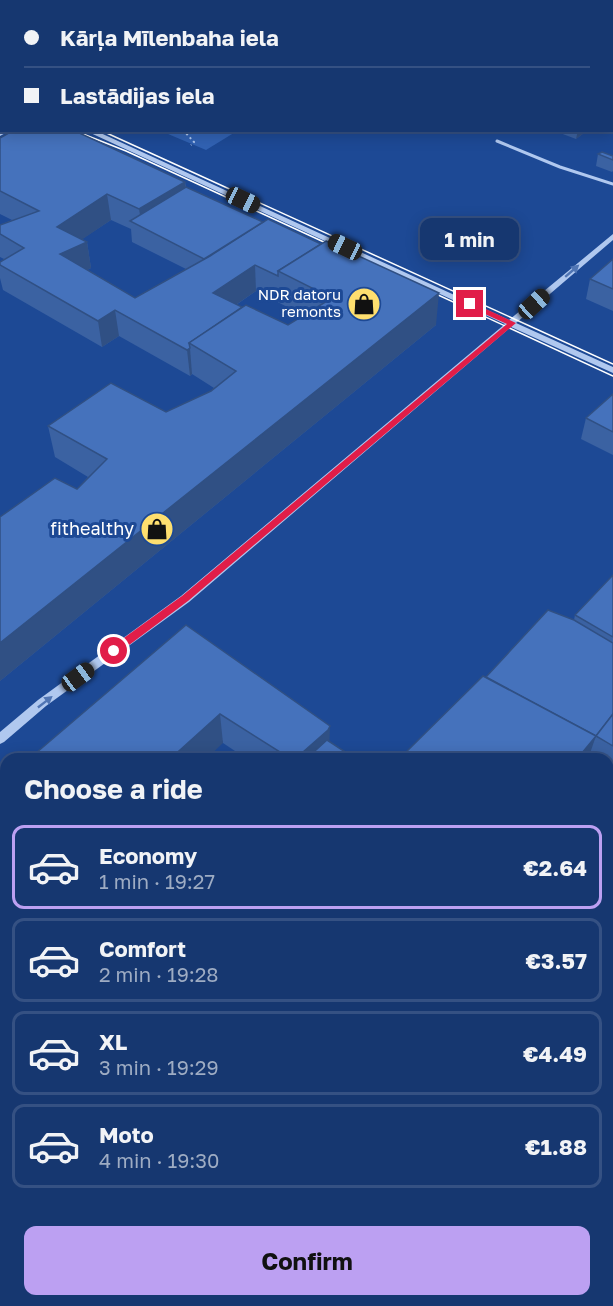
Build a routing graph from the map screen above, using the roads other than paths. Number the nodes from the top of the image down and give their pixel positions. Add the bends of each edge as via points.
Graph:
1 (91, 132) edge
2 (497, 141) dead end
3 (613, 184) edge
4 (613, 236) edge
5 (512, 323) junction
6 (613, 370) edge
7 (0, 739) edge

1 - 5 street
2 - 3 lane
5 -> 4 street
5 - 6 street
7 -> 5 street via 185,598

